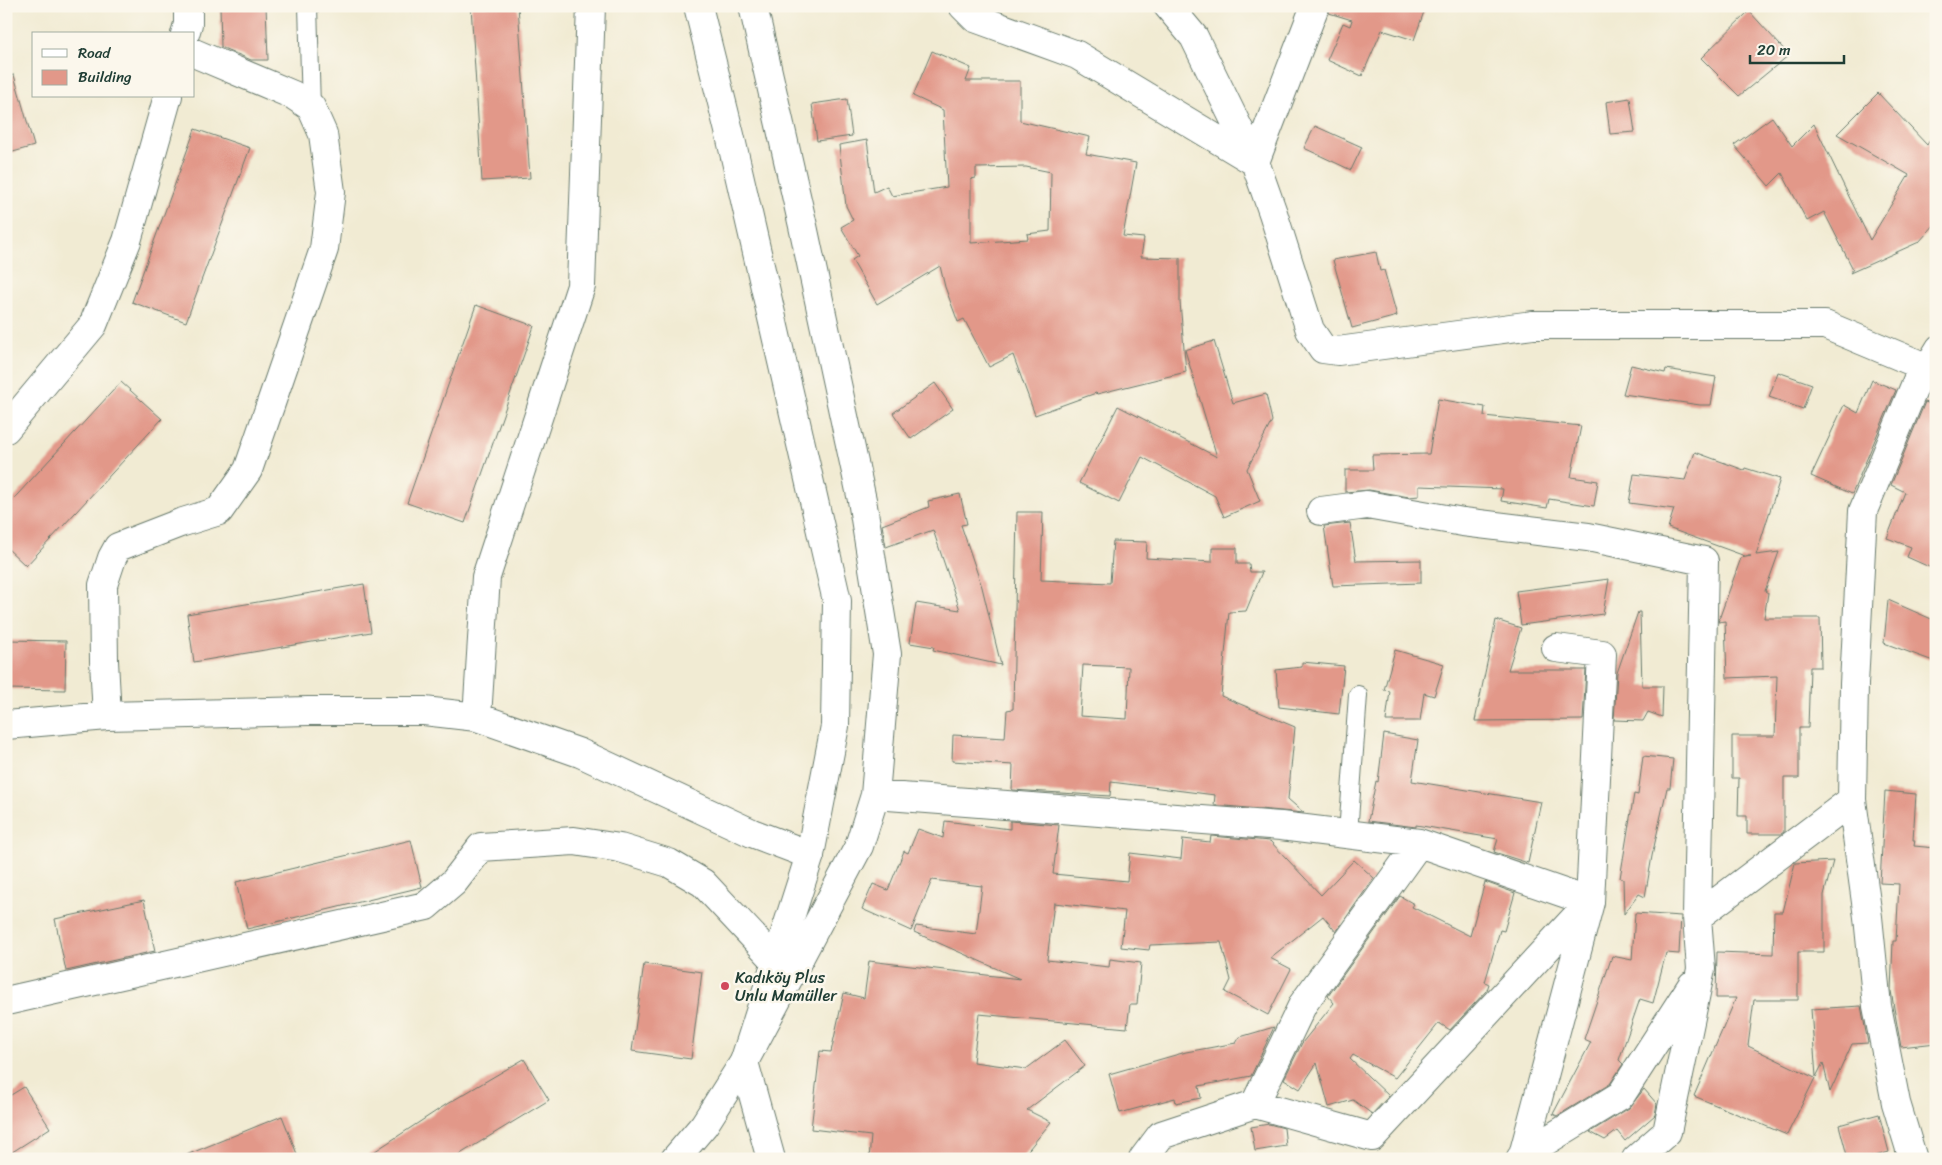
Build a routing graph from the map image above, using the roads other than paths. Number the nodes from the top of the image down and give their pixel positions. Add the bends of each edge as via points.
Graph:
1 (188, 6) edge
2 (308, 6) edge
3 (591, 6) edge
4 (698, 6) edge
5 (752, 6) edge
6 (963, 6) edge
7 (1168, 6) edge
8 (1315, 6) edge
9 (186, 32) edge
10 (195, 53) edge
11 (167, 98) edge
12 (311, 107) junction
13 (1255, 162) junction
14 (1931, 362) edge
15 (6, 429) edge
16 (1321, 511) dead end
17 (1556, 648) dead end
18 (1358, 695) dead end
19 (107, 716) junction
20 (477, 717) junction
21 (6, 725) edge
22 (875, 795) junction
23 (1852, 800) junction
24 (1348, 834) junction
25 (1419, 843) junction
26 (810, 855) junction
27 (1590, 902) junction
28 (1697, 917) junction
29 (776, 961) junction
30 (1701, 969) junction
31 (6, 1001) edge
32 (744, 1062) junction
33 (1255, 1104) junction
34 (1522, 1157) edge
35 (675, 1159) edge
36 (771, 1159) edge
37 (1142, 1159) edge
38 (1636, 1159) edge
39 (1914, 1159) edge

1 - 9 street
2 - 12 lane
3 - 20 street via 581,286 486,577
4 - 26 street via 837,601 835,726
5 - 22 street via 862,500 886,654
6 - 13 street via 975,18 1077,55
7 - 13 street via 1194,37
8 - 13 street
10 - 12 street via 293,95
11 - 15 street via 127,242 94,325
12 - 19 street via 323,134 331,192 324,249 248,470 219,511 118,547 112,558 104,585
13 - 14 street via 1310,330 1323,349 1338,351 1533,325 1825,325
14 - 23 street via 1863,511
16 - 28 street via 1367,505 1463,522 1588,537 1704,561
17 - 27 street via 1602,654
18 - 24 lane
19 - 20 street via 424,711
19 - 21 street
20 - 26 street via 580,753 752,833
22 - 24 street
22 - 32 street via 859,846
23 - 28 street
23 - 39 street via 1877,1006 1896,1103
24 - 25 street
25 - 27 street
25 - 33 street via 1303,1004
26 - 29 street
27 - 33 street via 1372,1137
27 - 34 street
28 - 30 street
29 - 31 street via 704,883 669,863 620,848 574,841 481,847 454,882 426,906
29 - 32 street
30 - 34 street via 1621,1095
30 - 38 street via 1666,1132
32 - 35 street via 704,1125
32 - 36 street
33 - 37 street via 1162,1135

